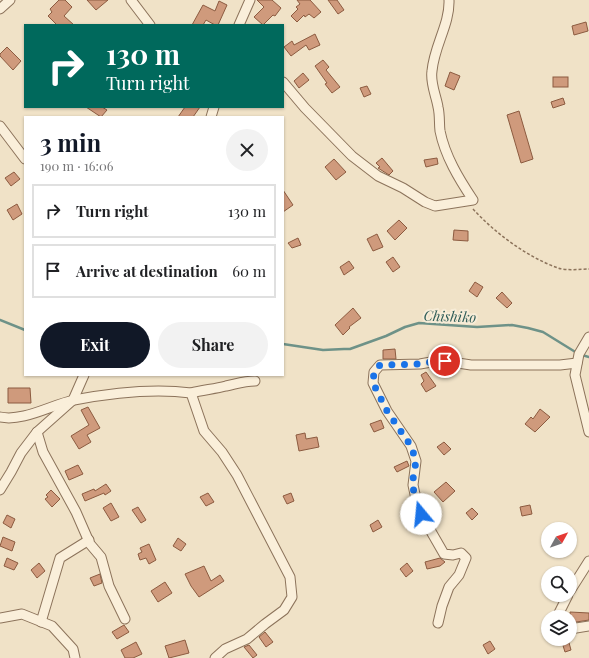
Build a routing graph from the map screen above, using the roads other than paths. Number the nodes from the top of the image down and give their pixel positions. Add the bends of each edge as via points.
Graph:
1 (10, 0) edge
2 (131, 0) edge
3 (250, 0) edge
4 (449, 0) edge
5 (0, 9) edge
6 (149, 24) edge
7 (239, 24) edge
8 (284, 83) edge
9 (0, 126) edge
10 (24, 158) edge
11 (589, 337) edge
12 (577, 363) junction
13 (84, 376) edge
14 (255, 380) dead end
15 (190, 393) junction
16 (73, 400) junction
17 (0, 417) edge
18 (37, 432) junction
19 (589, 432) edge
20 (0, 490) edge
21 (89, 540) junction
22 (589, 561) edge
23 (577, 580) edge
24 (0, 618) edge
25 (125, 619) dead end
26 (41, 622) junction
27 (438, 623) dead end
28 (589, 626) edge
29 (577, 628) edge
30 (75, 658) edge
31 (215, 658) edge

1 - 5 street
2 - 6 street
3 - 7 street
4 - 8 street via 448,20 440,37 432,71 432,83 446,152 473,200 435,206 378,176 352,156
9 - 10 street
11 - 12 street
12 - 19 street via 575,375
12 - 27 street via 471,365 445,361 380,365 374,372 373,383 387,411 411,446 416,461 412,485 421,514 444,554 461,553 466,558 459,575 449,587
13 - 16 street
14 - 15 street
15 - 16 street via 139,390
15 - 31 street via 204,431 237,475 290,577 292,597 284,610 246,639 225,649
16 - 17 street via 10,419
16 - 18 street
18 - 20 street via 21,453
18 - 21 street via 43,452
21 - 25 street via 101,558 109,586
21 - 26 street via 60,558
22 - 23 street
24 - 26 street via 22,614
26 - 30 street via 52,626 73,649
28 - 29 street

